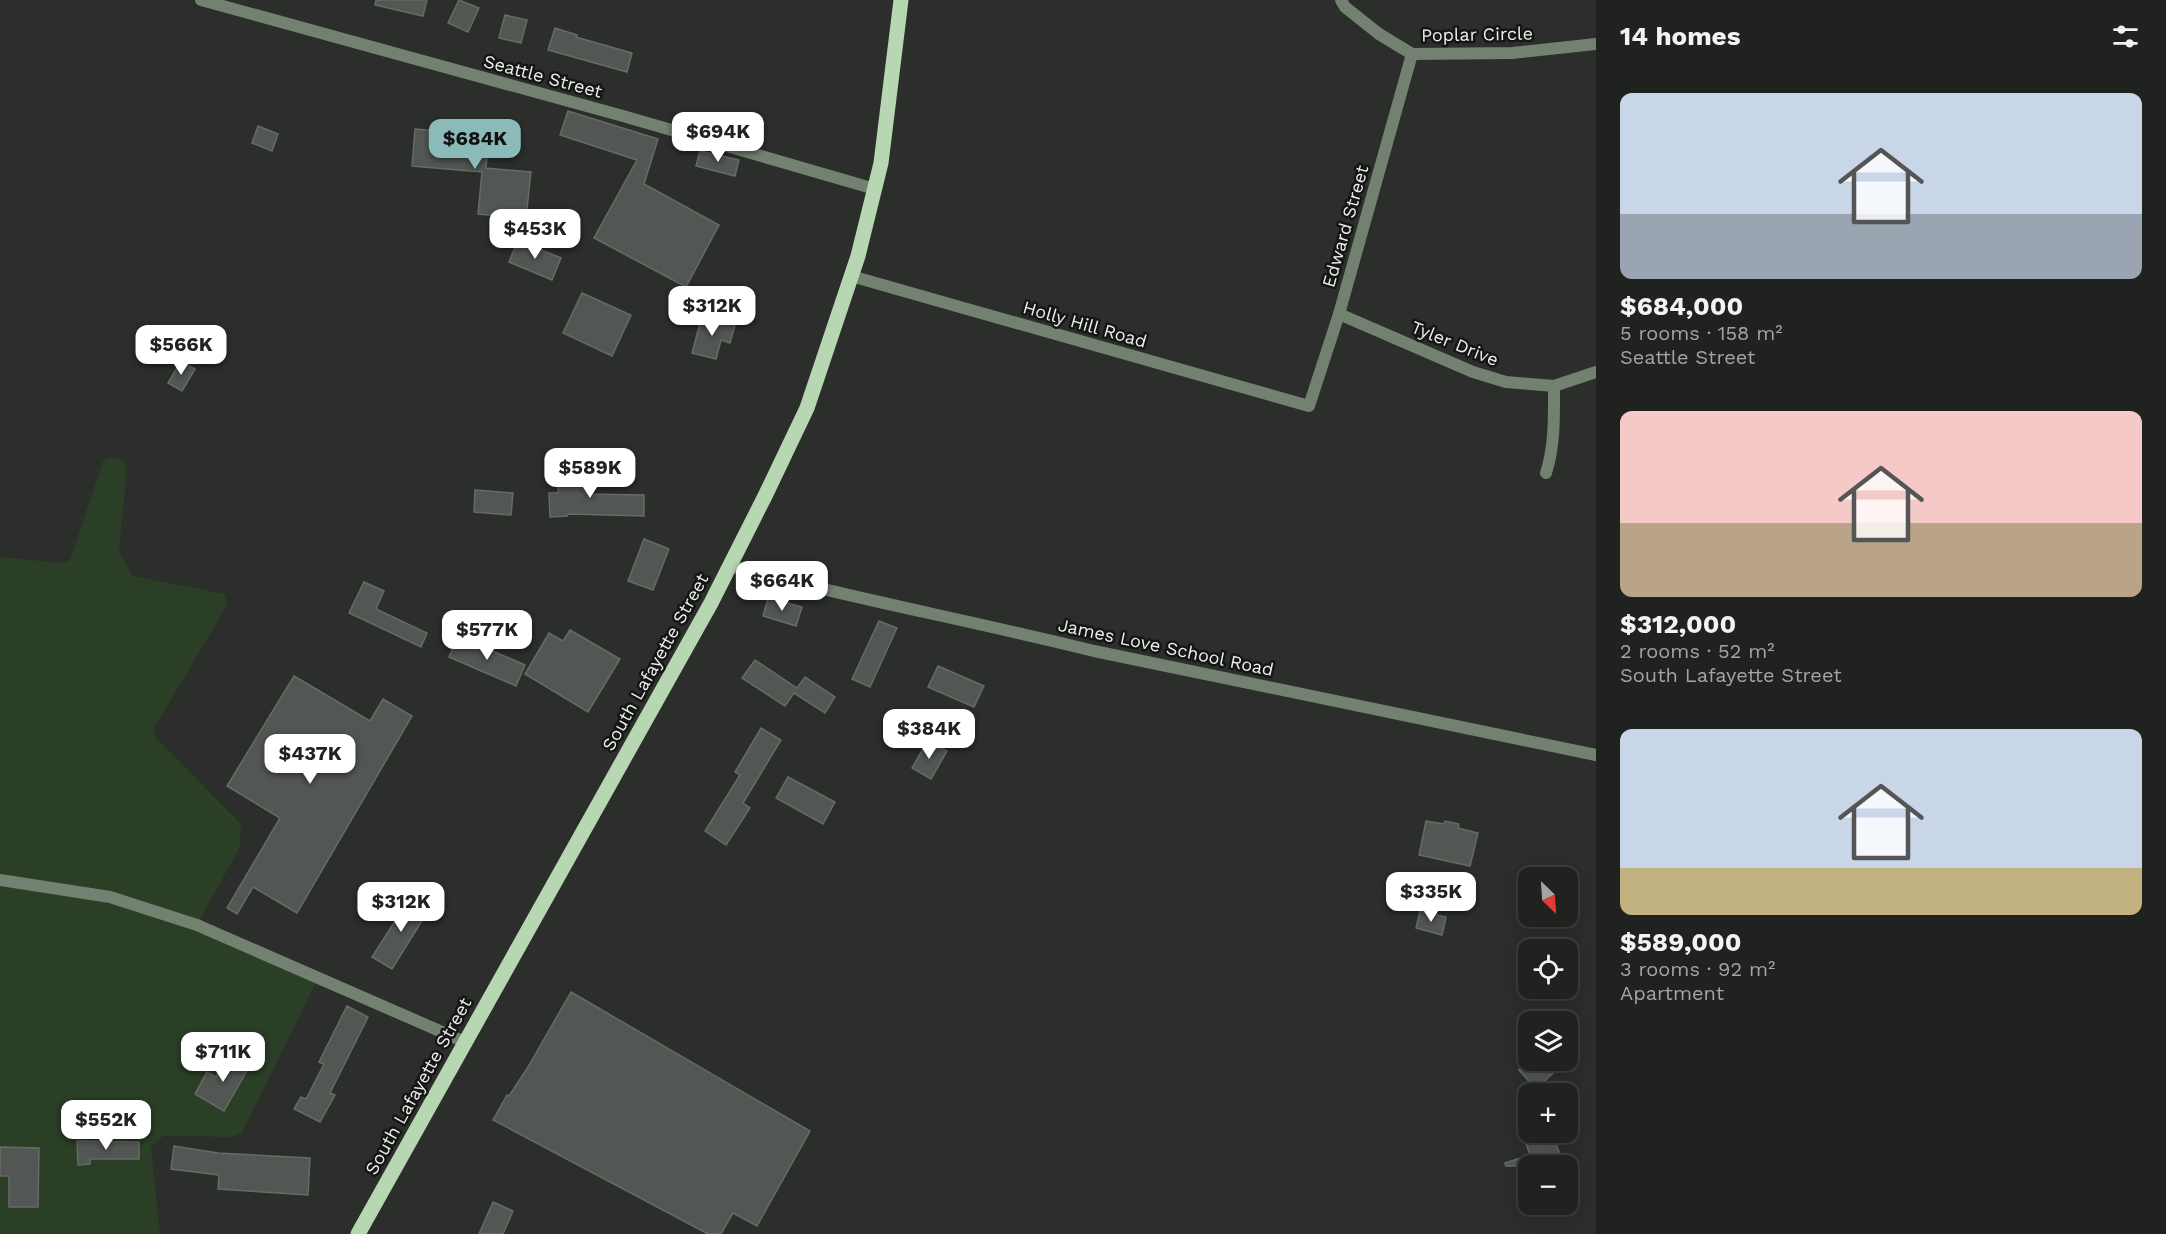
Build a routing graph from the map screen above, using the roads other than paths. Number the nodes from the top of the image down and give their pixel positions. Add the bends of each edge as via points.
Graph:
1 (201, 0) edge
2 (901, 0) edge
3 (1341, 0) edge
4 (1596, 44) edge
5 (1412, 54) junction
6 (875, 189) junction
7 (851, 276) junction
8 (1339, 314) junction
9 (1596, 372) edge
10 (1554, 386) junction
11 (1310, 406) joint
12 (1546, 473) dead end
13 (730, 566) junction
14 (1596, 754) edge
15 (0, 880) edge
16 (465, 1042) junction
17 (358, 1234) edge

1 - 6 street, Seattle Street
2 - 6 main road, South Lafayette Street
3 - 5 street, Poplar Circle via 1379,34
4 - 5 street, Poplar Circle via 1512,53
5 - 8 street, Edward Street
6 - 7 main road, South Lafayette Street
7 - 11 street, Holly Hill Road
7 - 13 main road, South Lafayette Street via 807,408
8 - 10 street, Tyler Drive via 1473,372 1506,382
8 - 11 street, Edward Street
9 - 10 street, Tyler Drive
10 - 12 street via 1554,440
13 - 14 street, James Love School Road via 1094,651
13 - 16 main road, South Lafayette Street
15 - 16 street via 110,897 197,925
16 - 17 main road, South Lafayette Street

